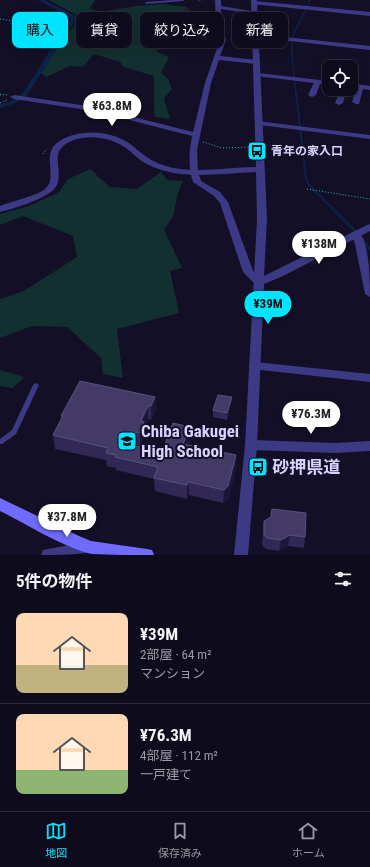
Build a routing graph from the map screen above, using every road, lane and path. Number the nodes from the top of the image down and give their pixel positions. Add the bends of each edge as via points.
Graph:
1 (183, 0) edge
2 (254, 1) edge
3 (146, 3) dead end
4 (219, 3) edge
5 (255, 12) joint
6 (370, 14) edge
7 (0, 19) edge
8 (12, 21) edge
9 (288, 39) edge
10 (256, 48) edge
11 (370, 48) edge
12 (217, 58) junction
13 (257, 62) junction
14 (258, 74) junction
15 (318, 82) junction
16 (322, 82) edge
17 (360, 87) joint
18 (370, 88) edge
19 (312, 95) dead end
20 (342, 96) edge
21 (14, 97) dead end
22 (356, 102) dead end
23 (339, 103) dead end
24 (260, 123) junction
25 (196, 137) junction
26 (370, 137) edge
27 (259, 147) junction
28 (260, 169) junction
29 (194, 172) junction
30 (307, 189) dead end
31 (370, 199) edge
32 (0, 209) edge
33 (370, 227) edge
34 (356, 234) junction
35 (368, 280) edge
36 (259, 282) junction
37 (370, 294) edge
38 (255, 366) junction
39 (370, 378) edge
40 (36, 385) dead end
41 (0, 442) edge
42 (251, 445) junction
43 (370, 446) edge
44 (0, 504) edge
45 (91, 547) junction
46 (48, 555) edge
47 (147, 555) edge
48 (241, 555) edge

1 - 3 lane
2 - 5 street
2 - 6 street
4 - 5 street
4 - 12 street via 219,25 223,40
7 - 8 path
9 - 11 street
10 - 13 street
12 - 13 street
12 - 25 street via 208,83
13 - 14 street
14 - 15 street
14 - 24 street
15 - 16 street
15 - 19 street
17 - 18 street
17 - 22 street
20 - 23 street
21 - 25 street via 94,109
24 - 26 street
24 - 27 street
25 - 27 path via 222,148
25 - 29 street via 193,150
27 - 28 street
28 - 29 street
28 - 36 street via 262,219
29 - 32 street via 179,171 148,162 139,157 128,145 113,138 80,136 62,143 54,150 52,188
29 - 36 street via 197,182 217,194 224,202 248,272
30 - 31 path
33 - 34 street
34 - 35 street
34 - 36 street
35 - 37 street
36 - 38 street
38 - 39 street
38 - 42 street
40 - 41 lane via 14,432
42 - 43 street via 335,448
42 - 48 street
44 - 45 main road
45 - 46 street
45 - 47 main road

